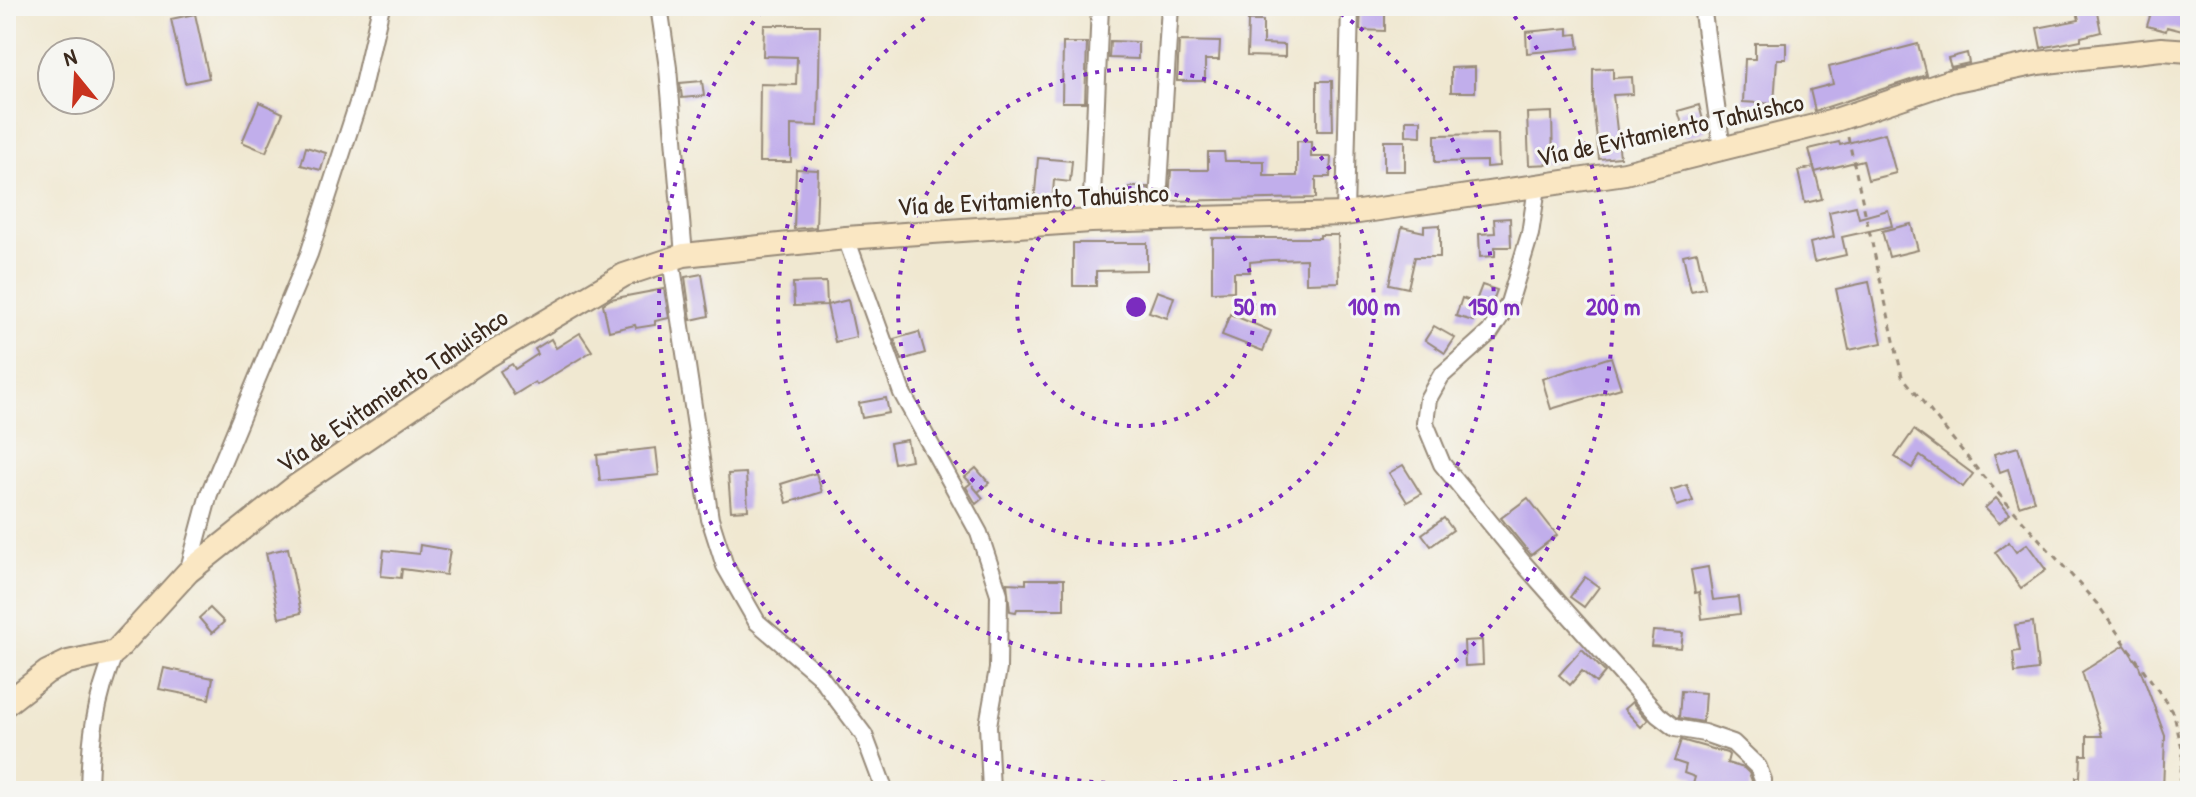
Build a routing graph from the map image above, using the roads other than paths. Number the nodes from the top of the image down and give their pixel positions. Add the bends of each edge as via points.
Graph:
1 (381, 6) edge
2 (659, 6) edge
3 (1100, 6) edge
4 (1170, 6) edge
5 (1350, 6) edge
6 (1702, 6) edge
7 (2190, 51) edge
8 (1722, 149) junction
9 (1537, 187) junction
10 (1345, 214) junction
11 (1157, 219) junction
12 (1091, 221) junction
13 (846, 238) junction
14 (677, 258) junction
15 (188, 572) junction
16 (115, 652) junction
17 (6, 704) edge
18 (89, 791) edge
19 (885, 791) edge
20 (991, 791) edge
21 (1761, 791) edge

1 - 15 street via 360,97 309,254 209,494
2 - 14 street via 668,68
3 - 12 street
4 - 11 street
5 - 10 street
6 - 8 street
7 - 8 main road, Vía de Evitamiento Tahuishco via 2161,49 2038,63 1951,81 1843,118
8 - 9 main road, Vía de Evitamiento Tahuishco
9 - 10 main road, Vía de Evitamiento Tahuishco
9 - 21 street via 1530,234 1509,303 1490,332 1441,376 1428,399 1425,423 1442,464 1658,715 1675,728 1733,743 1758,767
10 - 11 main road, Vía de Evitamiento Tahuishco
11 - 12 main road, Vía de Evitamiento Tahuishco
12 - 13 main road, Vía de Evitamiento Tahuishco
13 - 14 main road, Vía de Evitamiento Tahuishco
13 - 20 street via 902,393 979,533 999,594 998,669 988,725
14 - 15 main road, Vía de Evitamiento Tahuishco via 624,275 486,357 296,486
14 - 19 street via 710,519 725,566 757,622 819,675 864,735
15 - 16 main road, Vía de Evitamiento Tahuishco
16 - 17 main road via 47,672
16 - 18 street via 102,682 90,737

